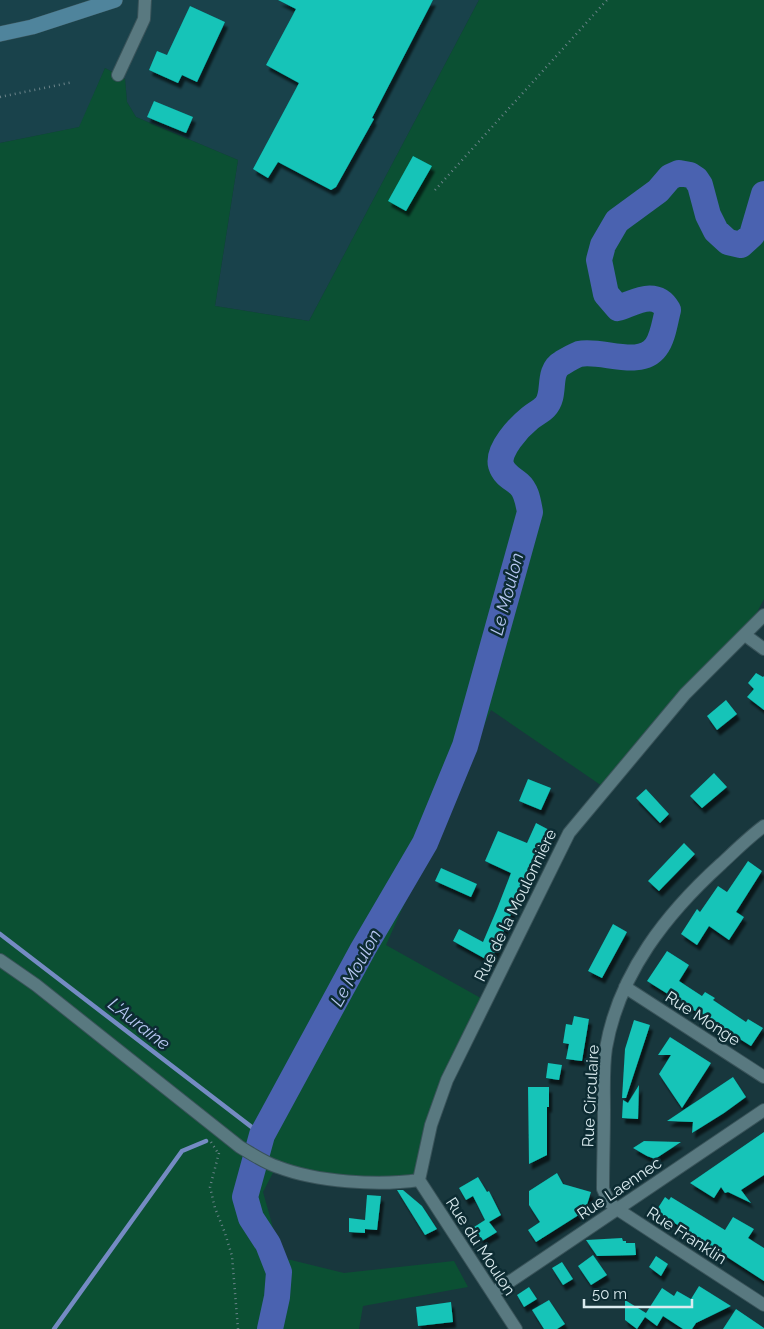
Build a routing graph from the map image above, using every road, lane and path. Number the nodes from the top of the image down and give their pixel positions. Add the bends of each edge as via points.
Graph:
1 (91, 0) edge
2 (115, 0) edge
3 (145, 0) edge
4 (606, 0) edge
5 (78, 12) junction
6 (0, 34) edge
7 (118, 75) dead end
8 (73, 82) dead end
9 (0, 96) edge
10 (435, 190) dead end
11 (764, 615) edge
12 (745, 635) junction
13 (764, 649) edge
14 (761, 833) edge
15 (0, 960) edge
16 (625, 987) junction
17 (764, 1077) edge
18 (764, 1110) edge
19 (218, 1153) dead end
20 (419, 1180) junction
21 (617, 1209) junction
22 (493, 1293) junction
23 (764, 1305) edge
24 (238, 1329) edge
25 (516, 1329) edge

1 - 5 main road
2 - 5 main road
3 - 7 street via 144,19
4 - 10 path
5 - 6 main road
8 - 9 path
11 - 12 street, Rue de la Moulonnière
12 - 13 street
12 - 20 street, Rue de la Moulonnière via 685,694 569,833 447,1080 431,1124
14 - 16 street, Rue Circulaire via 698,884 659,928
15 - 20 street via 240,1147 276,1167 302,1175 344,1180 398,1183
16 - 17 street, Rue Monge
16 - 21 street, Rue Circulaire via 606,1048 604,1086 603,1189 609,1202
18 - 21 street, Rue Laennec
19 - 24 path via 210,1187 232,1256
20 - 22 street, Rue du Moulon
21 - 22 street, Rue Laennec
21 - 23 street, Rue Franklin
22 - 25 street, Rue du Moulon

